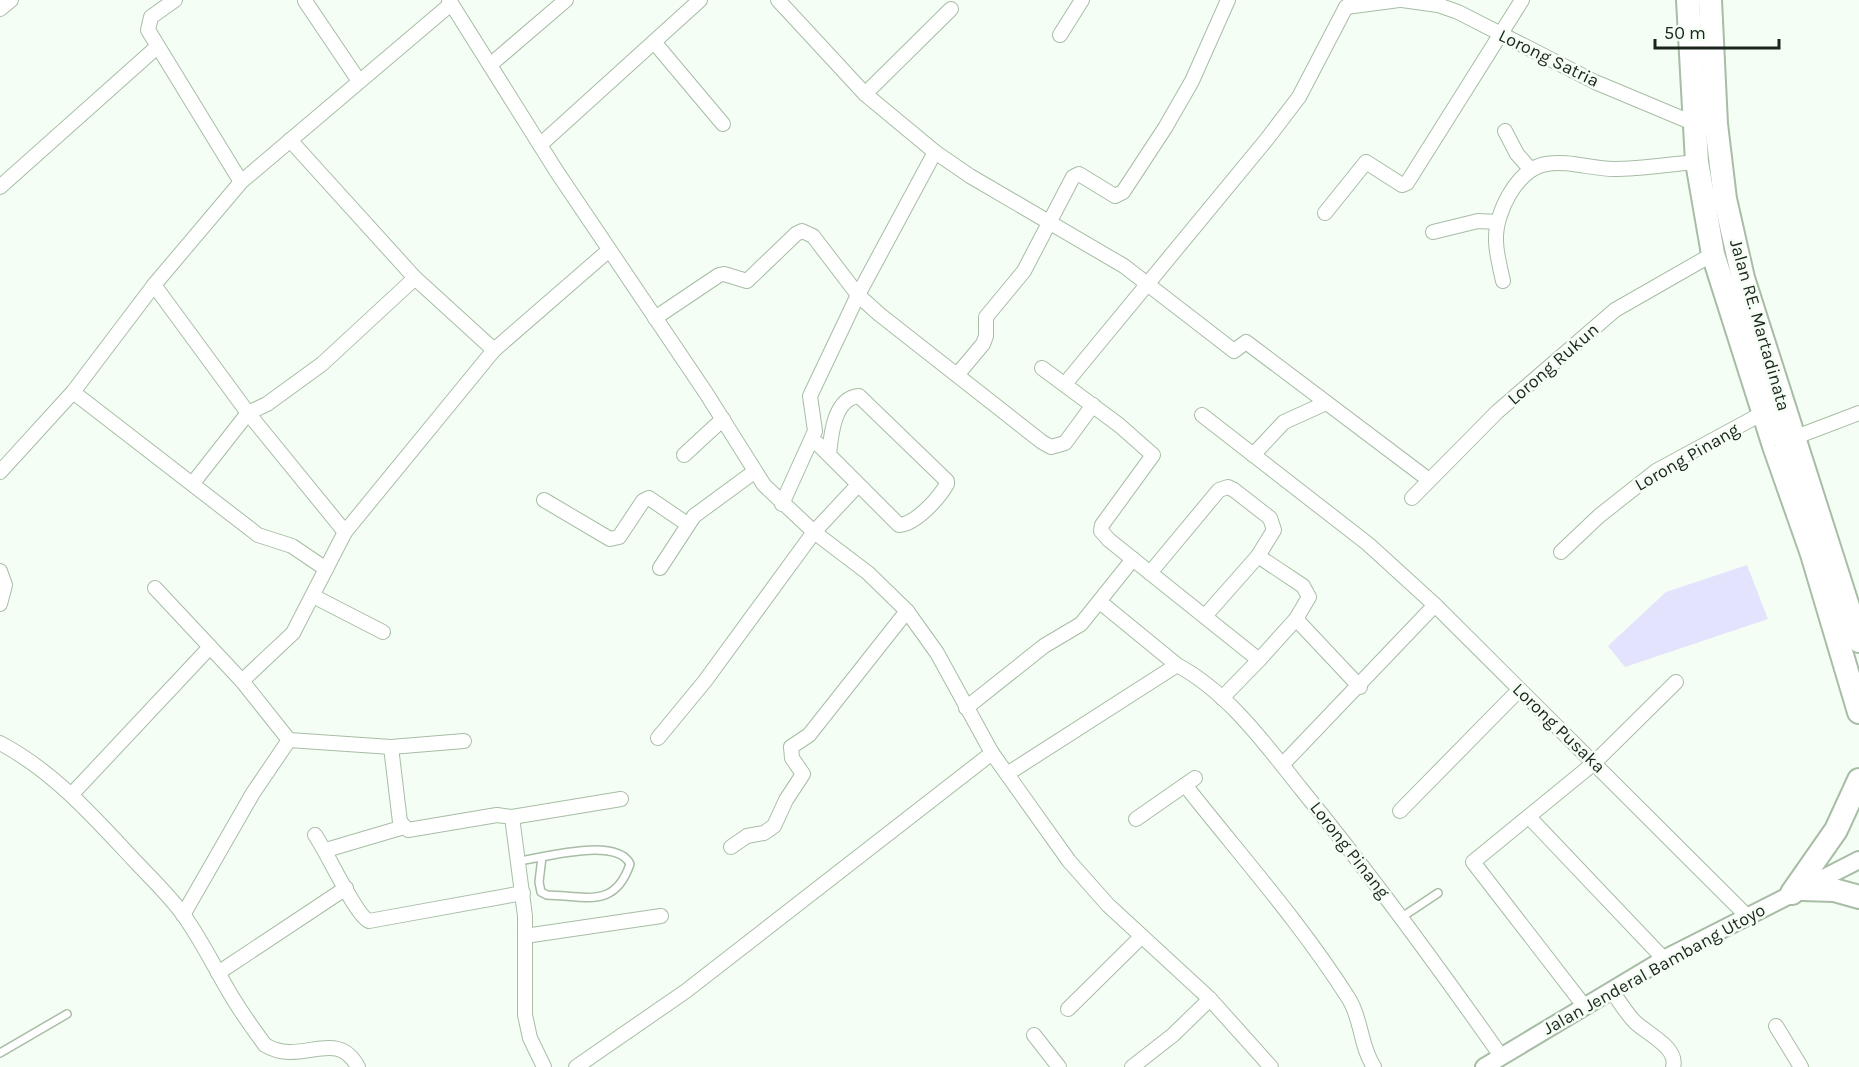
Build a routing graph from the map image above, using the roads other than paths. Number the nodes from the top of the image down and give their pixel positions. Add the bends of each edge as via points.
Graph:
1 (11, 0) edge
2 (175, 0) edge
3 (566, 0) edge
4 (700, 0) edge
5 (778, 0) edge
6 (1082, 0) edge
7 (1228, 0) edge
8 (1401, 0) edge
9 (1522, 0) edge
10 (1688, 0) edge
11 (1710, 0) edge
12 (305, 1) edge
13 (452, 1) edge
14 (1340, 3) edge
15 (0, 9) edge
16 (951, 9) dead end
17 (1060, 35) dead end
18 (1500, 35) junction
19 (654, 42) junction
20 (157, 47) junction
21 (490, 65) junction
22 (359, 81) junction
23 (865, 94) junction
24 (1694, 123) junction
25 (723, 124) dead end
26 (1505, 131) dead end
27 (290, 140) junction
28 (540, 145) junction
29 (935, 152) junction
30 (1697, 162) junction
31 (1531, 170) junction
32 (241, 182) junction
33 (0, 187) edge
34 (1325, 213) dead end
35 (1497, 222) junction
36 (1050, 224) junction
37 (1433, 232) dead end
38 (608, 251) junction
39 (1713, 254) junction
40 (415, 278) junction
41 (1503, 281) dead end
42 (1146, 283) junction
43 (154, 285) junction
44 (858, 295) junction
45 (655, 318) junction
46 (494, 350) junction
47 (1042, 368) dead end
48 (957, 375) junction
49 (1065, 384) junction
50 (73, 392) junction
51 (1326, 403) junction
52 (1093, 405) junction
53 (248, 413) junction
54 (1859, 413) edge
55 (1763, 414) junction
56 (1202, 416) dead end
57 (723, 419) junction
58 (1784, 442) junction
59 (817, 443) dead end
60 (829, 454) junction
61 (684, 455) dead end
62 (1253, 455) junction
63 (0, 472) edge
64 (754, 472) junction
65 (1430, 480) junction
66 (193, 483) junction
67 (858, 485) junction
68 (1412, 498) dead end
69 (544, 500) dead end
70 (782, 504) junction
71 (687, 524) junction
72 (345, 532) junction
73 (814, 532) junction
74 (1561, 552) dead end
75 (1257, 556) junction
76 (1133, 559) junction
77 (326, 568) junction
78 (660, 568) dead end
79 (0, 571) edge
80 (1150, 573) junction
81 (155, 588) dead end
82 (313, 596) junction
83 (1100, 602) junction
84 (0, 604) edge
85 (1435, 605) junction
86 (907, 611) junction
87 (1204, 616) junction
88 (1296, 619) junction
89 (383, 632) dead end
90 (1859, 641) edge
91 (210, 647) junction
92 (1259, 660) junction
93 (1177, 665) junction
94 (242, 681) junction
95 (1676, 682) dead end
96 (1360, 687) junction
97 (1519, 690) junction
98 (1222, 698) junction
99 (966, 708) junction
100 (1859, 712) edge
101 (658, 738) dead end
102 (289, 740) junction
103 (464, 741) dead end
104 (0, 743) edge
105 (391, 747) junction
106 (992, 753) junction
107 (1594, 763) junction
108 (1282, 765) junction
109 (1007, 774) junction
110 (1859, 780) edge
111 (72, 794) junction
112 (621, 799) dead end
113 (1400, 812) dead end
114 (512, 817) junction
115 (1529, 817) junction
116 (1136, 819) dead end
117 (404, 827) junction
118 (315, 835) dead end
119 (731, 847) dead end
120 (326, 850) junction
121 (542, 857) junction
122 (1859, 860) edge
123 (520, 861) junction
124 (346, 888) junction
125 (1797, 891) junction
126 (523, 893) junction
127 (1438, 893) dead end
128 (1859, 897) edge
129 (183, 915) junction
130 (1746, 915) junction
131 (661, 916) dead end
132 (1402, 917) junction
133 (525, 936) junction
134 (1141, 937) junction
135 (1664, 959) junction
136 (218, 973) junction
137 (1612, 991) junction
138 (1210, 999) junction
139 (1585, 1007) junction
140 (1068, 1009) dead end
141 (67, 1014) dead end
142 (1776, 1026) dead end
143 (1034, 1035) dead end
144 (0, 1053) edge
145 (1501, 1056) junction
146 (292, 1066) edge
147 (358, 1067) edge
148 (544, 1067) edge
149 (576, 1067) edge
150 (1059, 1067) edge
151 (1132, 1067) edge
152 (1271, 1067) edge
153 (1374, 1067) edge
154 (1484, 1067) edge
155 (1673, 1067) edge
156 (1801, 1067) edge

1 - 15 street
2 - 20 street via 148,21
3 - 21 street
4 - 19 street
5 - 23 street
6 - 17 street
7 - 36 street via 1192,81 1123,192 1115,196 1076,174
8 - 14 street, Lorong Satria
8 - 18 street, Lorong Satria via 1458,12
9 - 18 street
10 - 24 highway
11 - 58 highway, Jalan RE. Martadinata via 1716,124 1725,199
12 - 22 street
13 - 21 street
13 - 22 street
14 - 42 street via 1299,97
16 - 23 street
18 - 24 street, Lorong Satria via 1595,82
18 - 34 street via 1407,183 1402,185 1366,162
19 - 25 street
19 - 28 street
20 - 32 street
20 - 33 street
21 - 28 street
22 - 27 street
23 - 29 street
24 - 30 highway
26 - 31 street
27 - 32 street
27 - 40 street
28 - 38 street
29 - 36 street
29 - 44 street
30 - 31 street via 1615,169 1564,163 1544,164
30 - 39 highway
31 - 35 street via 1507,200
32 - 43 street
35 - 37 street via 1478,221
35 - 41 street
36 - 42 street via 1102,252
36 - 48 street via 1024,271 986,317 983,344
38 - 45 street
38 - 46 street
39 - 55 highway
39 - 65 street, Lorong Rukun via 1615,310 1497,412
40 - 46 street
40 - 53 street via 322,364
42 - 49 street
42 - 51 street via 1234,351 1246,342
43 - 50 street
43 - 53 street
44 - 45 street via 813,236 802,231 747,281 718,275
44 - 48 street
44 - 70 street via 810,396 815,431
45 - 57 street
46 - 72 street
47 - 49 street
48 - 52 street via 1051,447 1065,443
49 - 52 street
50 - 63 street
50 - 66 street
51 - 62 street via 1284,422
51 - 65 street
52 - 76 street via 1153,455 1102,525 1102,535
53 - 66 street
53 - 72 street
54 - 58 street
55 - 58 highway
55 - 74 street, Lorong Pinang via 1656,471
56 - 62 street
57 - 61 street
57 - 64 street
58 - 90 highway, Jalan RE. Martadinata
58 - 100 highway
59 - 60 street
60 - 67 street
60 - 67 street via 833,420 853,397 860,396 947,484 929,505 903,525
62 - 85 street, Lorong Pusaka via 1368,544
64 - 70 street
64 - 71 street
65 - 68 street, Lorong Rukun
66 - 77 street via 258,535 292,546
67 - 73 street
69 - 71 street via 610,539 619,537 649,498
70 - 73 street
71 - 78 street
72 - 77 street
73 - 86 street via 868,573
73 - 101 street via 705,681
75 - 80 street via 1272,536 1274,524 1234,490 1223,488
75 - 87 street
75 - 88 street via 1307,591 1310,597
76 - 80 street
76 - 83 street
77 - 82 street
79 - 84 street via 5,585
80 - 87 street
81 - 91 street
82 - 89 street
82 - 94 street via 292,633
83 - 93 street, Lorong Pinang
83 - 99 street via 1081,624 1044,646
85 - 96 street
85 - 97 street, Lorong Pusaka
86 - 99 street via 937,653
86 - 119 street via 809,735 791,747 803,774 774,826
87 - 92 street
88 - 92 street
88 - 96 street
91 - 94 street
91 - 111 street
92 - 98 street
93 - 98 street, Lorong Pinang
93 - 109 street
94 - 102 street
95 - 107 street
96 - 108 street
97 - 107 street, Lorong Pusaka
97 - 113 street
98 - 108 street, Lorong Pinang
99 - 106 street
102 - 105 street
102 - 129 street via 253,793
103 - 105 street
104 - 111 street
105 - 117 street via 398,809
106 - 109 street
106 - 149 street via 689,988
107 - 115 street
107 - 130 street, Lorong Pusaka
108 - 132 street, Lorong Pinang
109 - 134 street via 1070,861
110 - 125 highway via 1836,830
111 - 129 street
112 - 114 street
114 - 117 street via 497,815 413,831
114 - 123 street
115 - 135 street
115 - 139 street via 1472,864
116 - 153 street via 1190,781 1355,1009 1365,1050
117 - 120 street
118 - 120 street
120 - 124 street
121 - 121 lane via 595,849 627,856 630,864 615,892 597,898 547,895 541,892 539,882
121 - 123 lane
122 - 125 street, Jalan Jenderal Bambang Utoyo
123 - 126 street
124 - 126 street via 359,914 369,921
124 - 136 street
125 - 128 highway via 1834,890
125 - 130 street, Jalan Jenderal Bambang Utoyo
126 - 133 street
127 - 132 lane
129 - 136 street
130 - 135 street, Jalan Jenderal Bambang Utoyo
131 - 133 street
132 - 145 street, Lorong Pinang
133 - 148 street via 525,1015 530,1038
134 - 138 street
134 - 140 street
135 - 137 street, Jalan Jenderal Bambang Utoyo
136 - 146 street via 269,1052
137 - 139 street, Jalan Jenderal Bambang Utoyo
137 - 155 street via 1634,1022 1665,1045 1674,1059
138 - 151 street
138 - 152 street
139 - 145 street, Jalan Jenderal Bambang Utoyo
141 - 144 lane
142 - 156 street
143 - 150 street
145 - 154 street, Jalan Jenderal Bambang Utoyo
146 - 147 street via 342,1054

